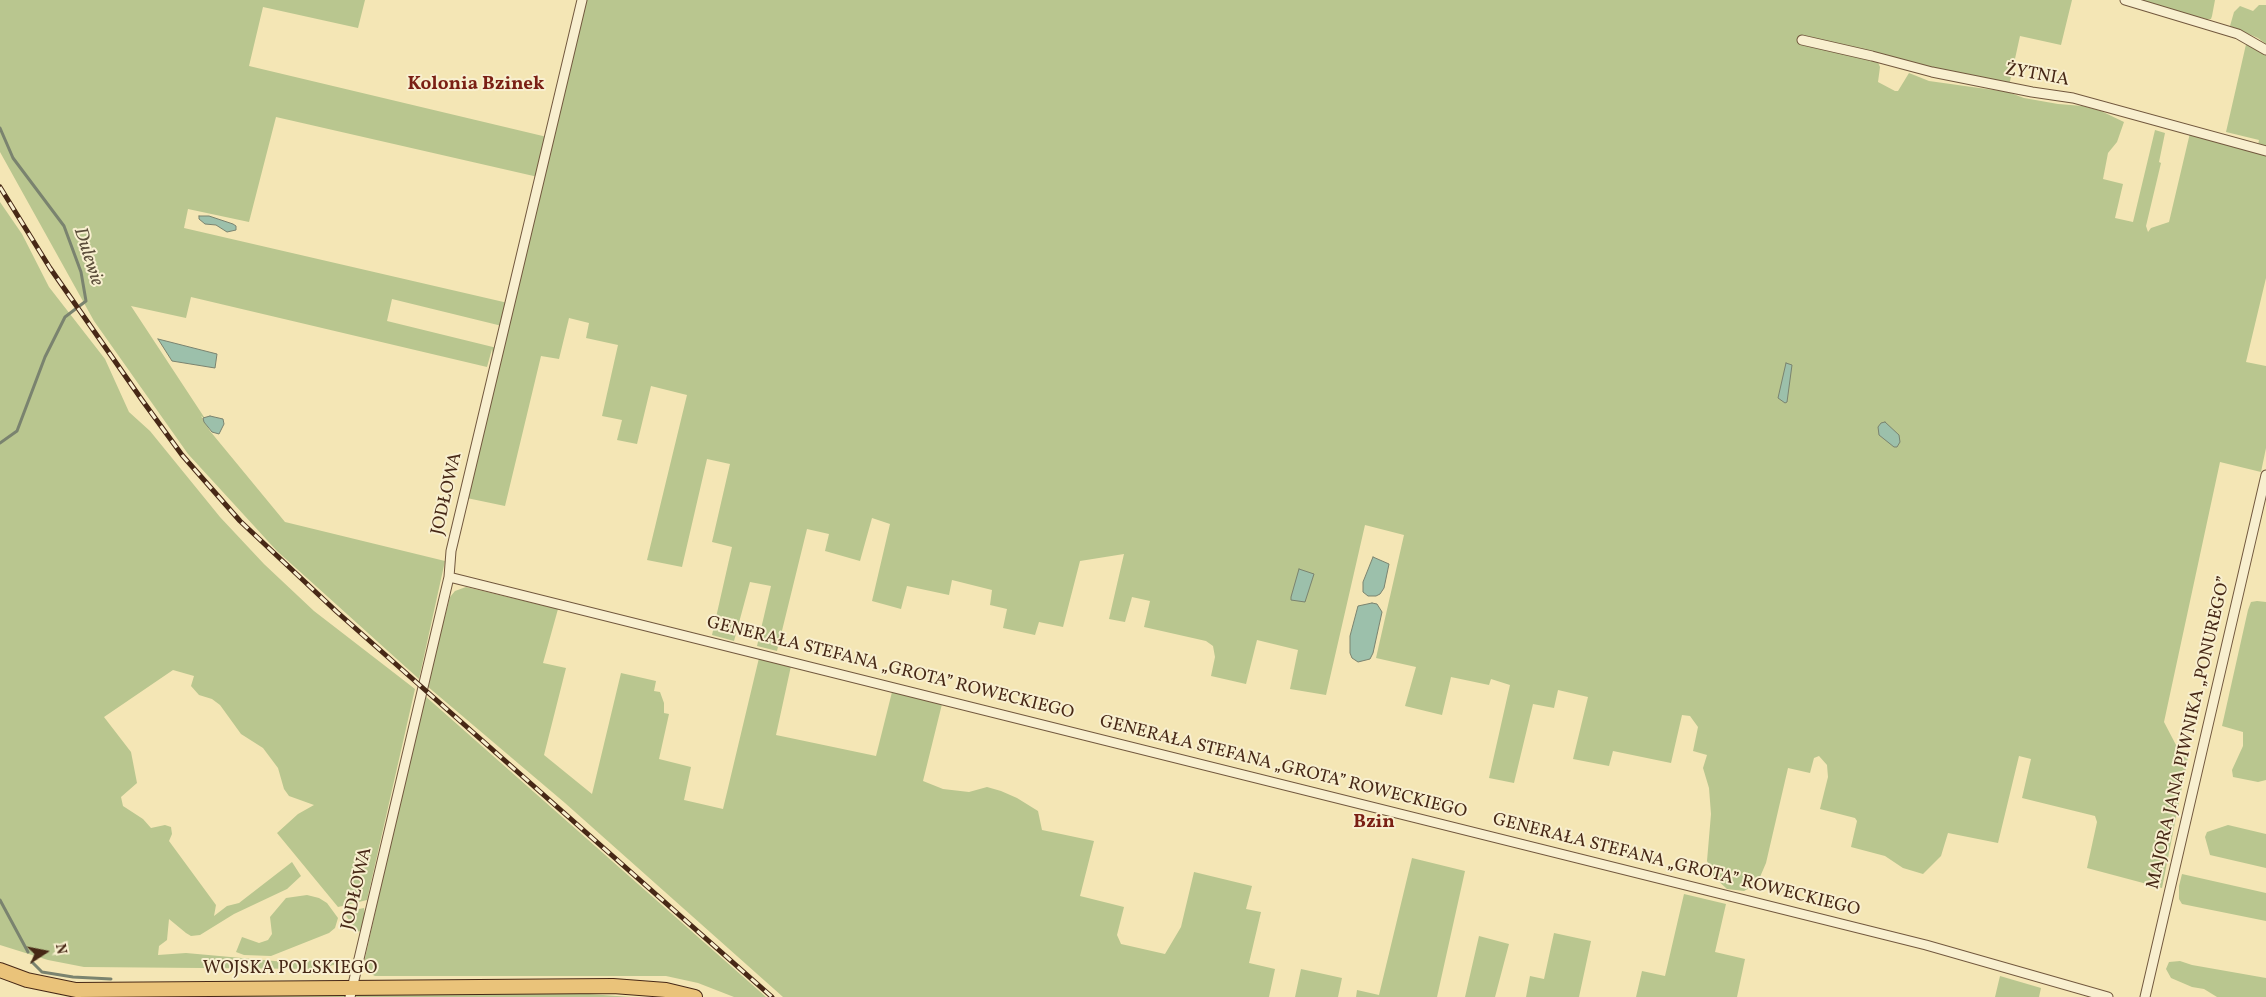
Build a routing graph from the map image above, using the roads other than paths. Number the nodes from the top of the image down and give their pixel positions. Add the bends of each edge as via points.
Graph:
1 (582, 0) edge
2 (2125, 0) edge
3 (1802, 40) dead end
4 (2266, 50) edge
5 (2266, 151) edge
6 (2266, 475) edge
7 (449, 577) junction
8 (0, 971) edge
9 (582, 987) junction
10 (351, 993) edge
11 (657, 997) edge
12 (695, 997) edge
13 (2108, 997) edge
14 (2145, 997) edge

1 - 7 street, JODŁOWA via 451,551
2 - 4 street via 2238,34
3 - 5 street, ŻYTNIA via 1932,72 2073,98
6 - 14 street, MAJORA JANA PIWNIKA „PONUREGO”
7 - 10 street, JODŁOWA
7 - 13 street, GENERAŁA STEFANA „GROTA” ROWECKIEGO via 1916,943
8 - 10 main road, WOJSKA POLSKIEGO via 76,990
9 - 10 main road, WOJSKA POLSKIEGO
9 - 11 main road, WOJSKA POLSKIEGO
9 - 12 main road, WOJSKA POLSKIEGO via 645,987

